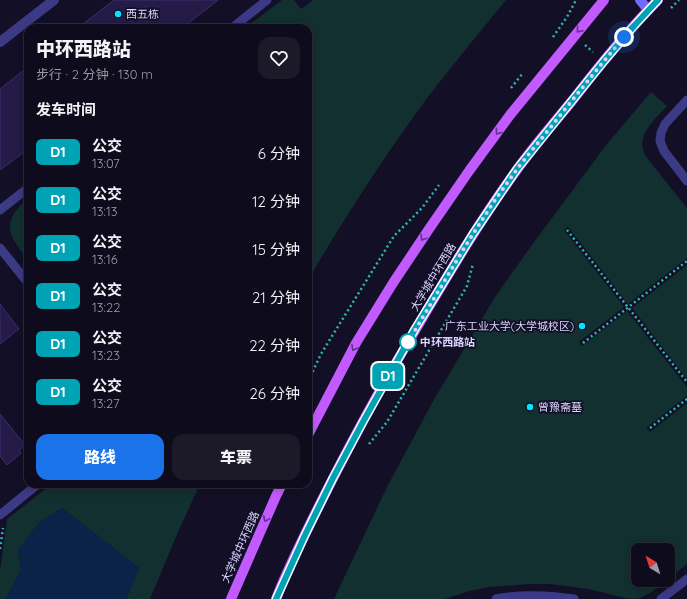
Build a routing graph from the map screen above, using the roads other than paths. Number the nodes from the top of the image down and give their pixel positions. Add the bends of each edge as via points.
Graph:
1 (54, 0) edge
2 (267, 0) edge
3 (604, 0) edge
4 (640, 0) edge
5 (658, 0) edge
6 (648, 10) junction
7 (237, 24) edge
8 (0, 42) edge
9 (687, 100) edge
10 (687, 181) edge
11 (24, 191) edge
12 (0, 210) edge
13 (0, 248) edge
14 (24, 279) edge
15 (312, 427) edge
16 (33, 488) edge
17 (280, 488) edge
18 (0, 515) edge
19 (687, 579) edge
20 (231, 599) edge
21 (276, 599) edge
22 (496, 599) edge
23 (574, 599) edge
24 (661, 599) edge

1 - 8 street
2 - 7 lane
3 -> 15 main road via 510,114 429,229 356,343
4 - 6 main road
5 - 6 main road, 大学城中环西路
6 - 21 main road, 大学城中环西路 via 517,169 462,252 364,420 308,528
9 - 10 lane via 665,124 660,139 664,151
11 - 12 lane
13 - 14 lane
16 - 18 lane
17 -> 20 main road, 大学城中环西路
19 - 24 lane
22 - 23 lane via 511,596

